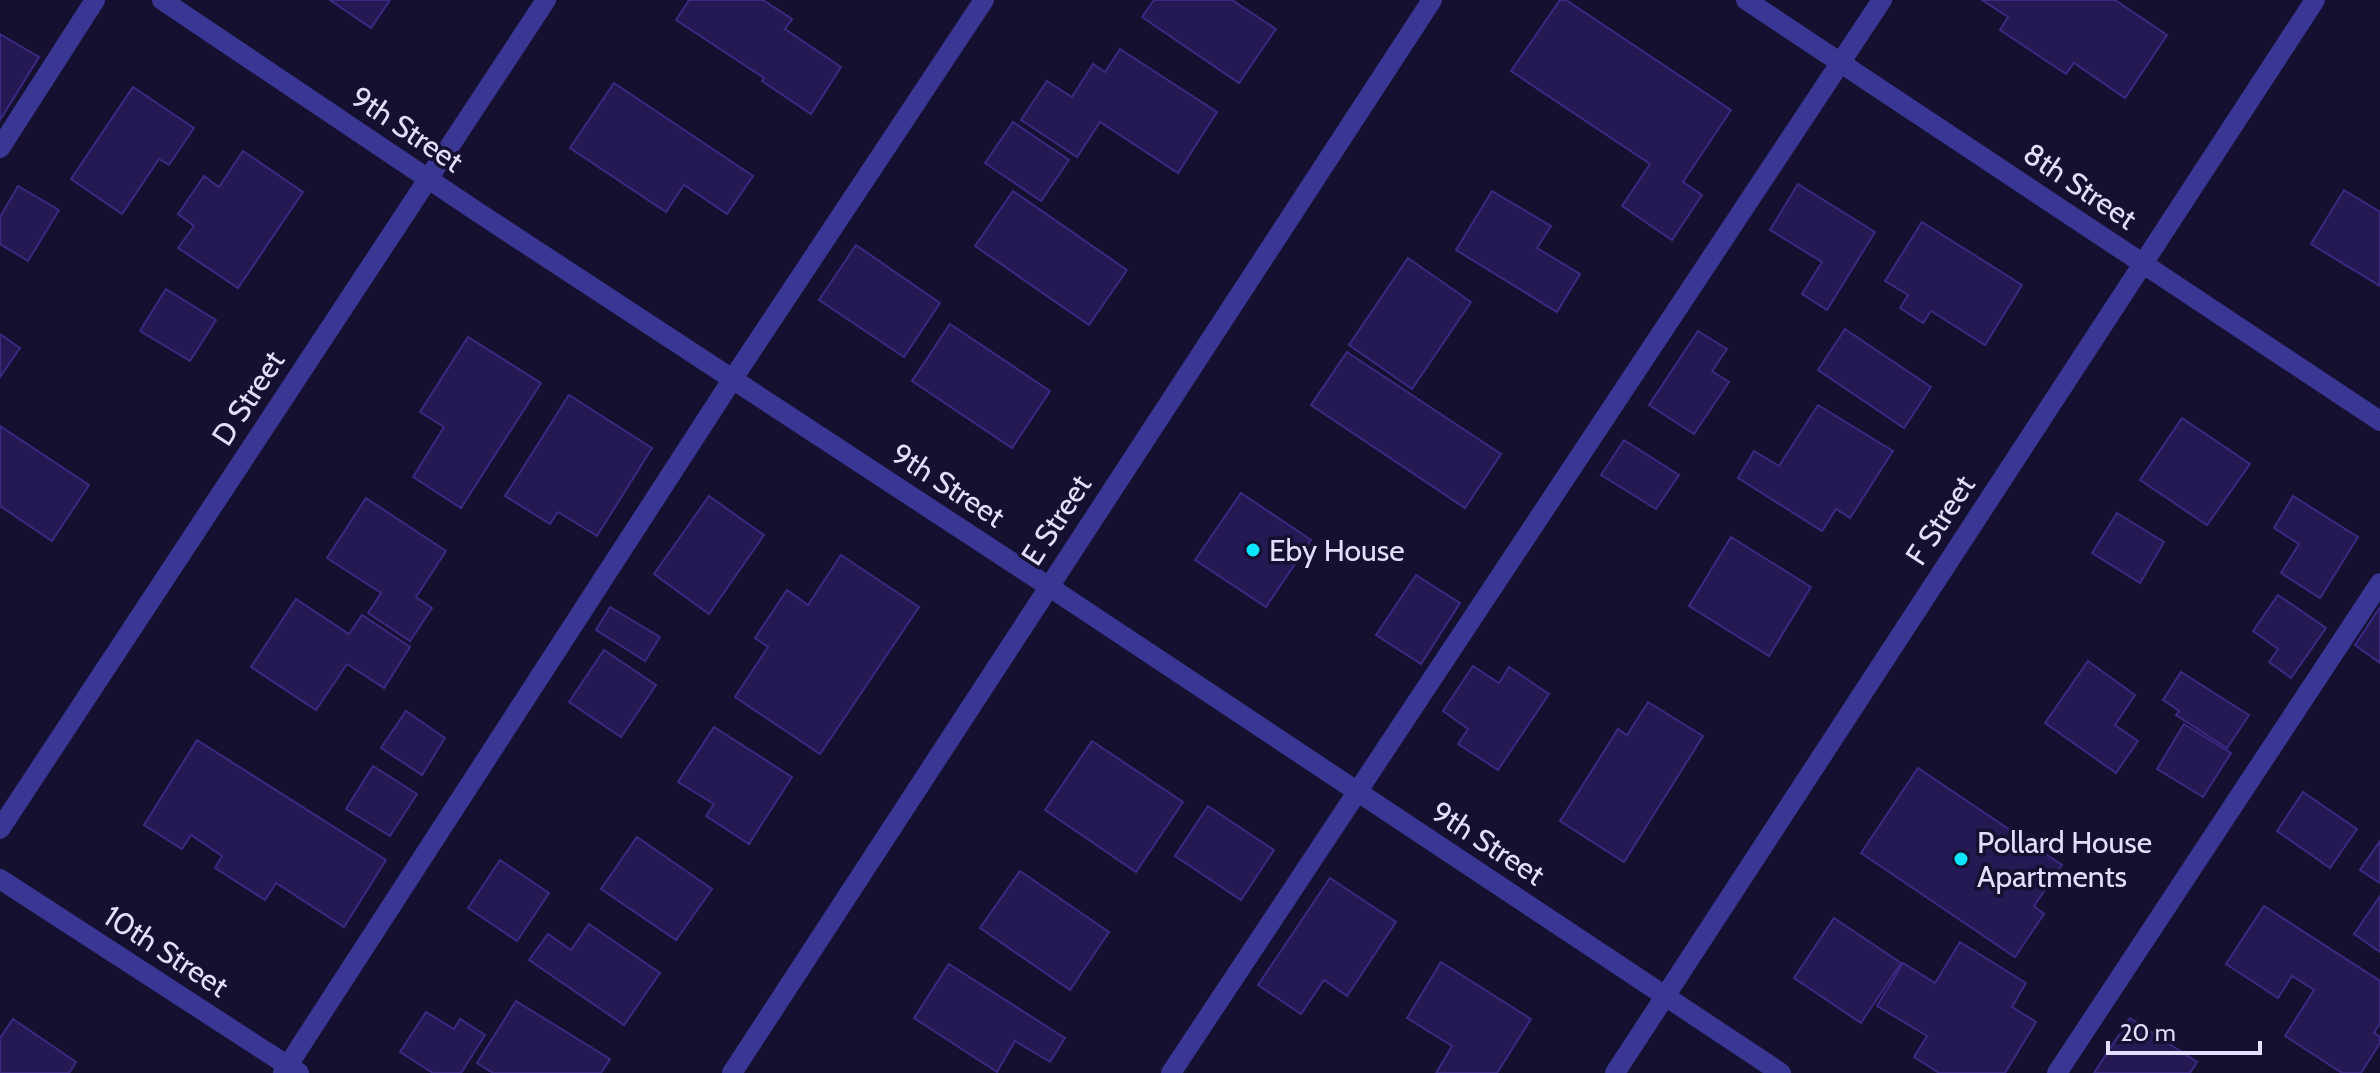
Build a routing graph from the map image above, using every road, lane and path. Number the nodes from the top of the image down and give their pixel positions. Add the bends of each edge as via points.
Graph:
1 (95, 0) edge
2 (162, 0) edge
3 (546, 0) edge
4 (984, 0) edge
5 (1432, 0) edge
6 (1746, 0) edge
7 (1882, 0) edge
8 (2315, 0) edge
9 (1841, 63) junction
10 (0, 148) edge
11 (429, 180) junction
12 (2143, 264) junction
13 (732, 380) junction
14 (2380, 421) edge
15 (2380, 583) edge
16 (1048, 586) junction
17 (1357, 792) junction
18 (0, 829) edge
19 (0, 879) edge
20 (1666, 996) junction
21 (290, 1071) edge
22 (732, 1073) edge
23 (1171, 1073) edge
24 (1615, 1073) edge
25 (1781, 1073) edge
26 (2057, 1073) edge

1 - 10 street
2 - 11 street, 9th Street
3 - 11 street, D Street
4 - 13 street
5 - 16 street, E Street
6 - 9 street, 8th Street
7 - 9 street
8 - 12 street, F Street
9 - 12 street, 8th Street
9 - 17 street
11 - 13 street, 9th Street
11 - 18 street, D Street
12 - 14 street, 8th Street
12 - 20 street, F Street
13 - 16 street, 9th Street
13 - 21 street
15 - 26 street
16 - 17 street, 9th Street
16 - 22 street, E Street
17 - 20 street, 9th Street
17 - 23 street
19 - 21 street, 10th Street
20 - 24 street, F Street
20 - 25 street, 9th Street

